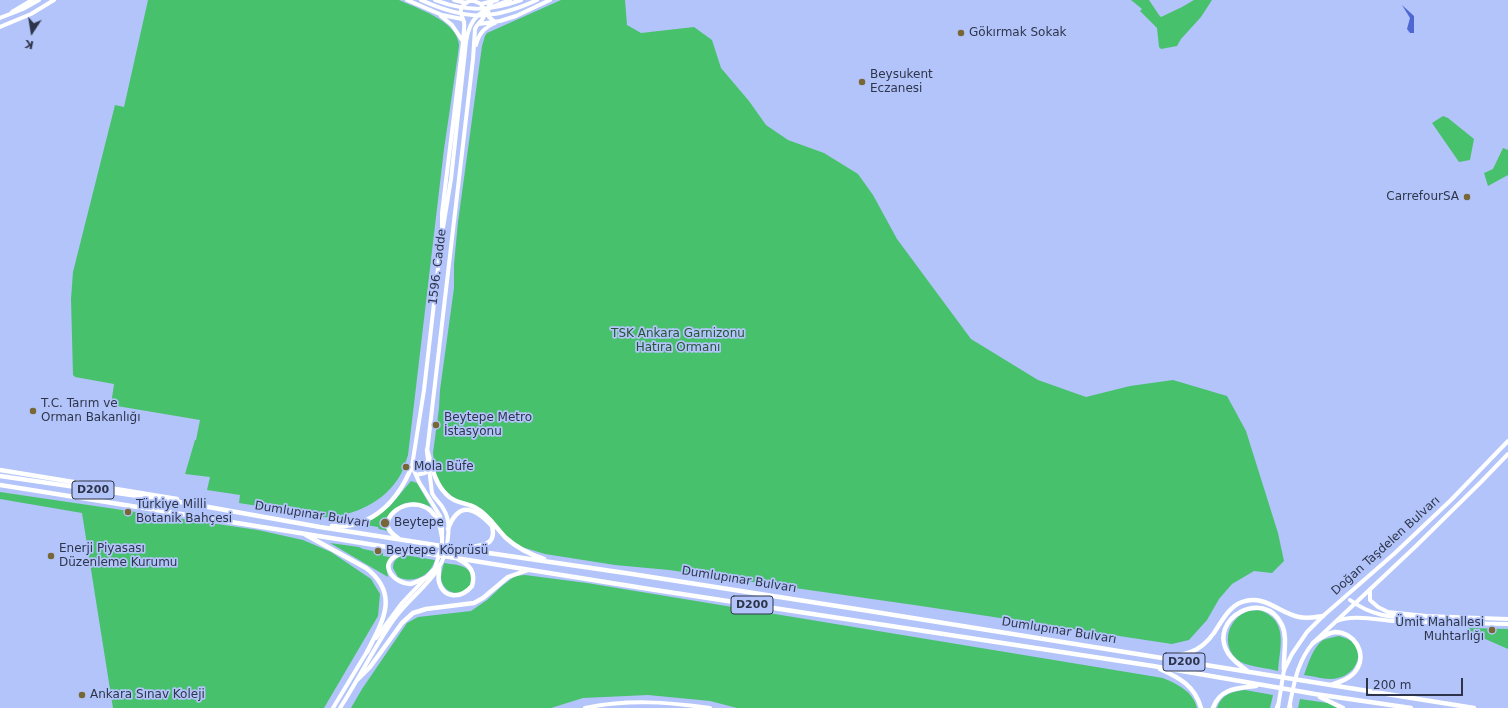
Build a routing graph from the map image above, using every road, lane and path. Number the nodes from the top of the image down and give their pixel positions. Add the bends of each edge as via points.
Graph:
1 (32, 0) edge
2 (39, 0) edge
3 (54, 0) edge
4 (406, 0) edge
5 (421, 0) edge
6 (435, 0) edge
7 (454, 0) edge
8 (497, 0) edge
9 (510, 0) edge
10 (520, 0) edge
11 (537, 0) edge
12 (550, 0) edge
13 (468, 1) edge
14 (480, 2) edge
15 (492, 2) junction
16 (434, 11) junction
17 (9, 14) junction
18 (0, 18) edge
19 (463, 20) junction
20 (497, 21) junction
21 (477, 24) junction
22 (0, 27) edge
23 (463, 42) junction
24 (473, 59) junction
25 (459, 69) junction
26 (471, 71) junction
27 (442, 234) junction
28 (1508, 441) edge
29 (427, 450) junction
30 (1508, 454) edge
31 (428, 464) junction
32 (412, 465) junction
33 (0, 470) edge
34 (428, 470) junction
35 (416, 475) junction
36 (0, 476) edge
37 (0, 485) edge
38 (186, 503) junction
39 (320, 527) junction
40 (448, 529) junction
41 (301, 533) junction
42 (442, 537) junction
43 (399, 539) junction
44 (462, 549) junction
45 (418, 551) junction
46 (451, 556) junction
47 (440, 562) junction
48 (557, 563) junction
49 (439, 568) junction
50 (530, 569) junction
51 (428, 577) junction
52 (1370, 591) junction
53 (1350, 600) dead end
54 (1323, 616) junction
55 (1426, 616) junction
56 (1467, 618) junction
57 (1474, 618) junction
58 (1420, 619) junction
59 (1508, 619) edge
60 (1426, 622) junction
61 (1463, 623) junction
62 (1332, 624) junction
63 (1471, 624) junction
64 (1508, 624) edge
65 (1313, 643) junction
66 (367, 652) junction
67 (1153, 657) junction
68 (1153, 666) junction
69 (1284, 670) junction
70 (1250, 673) junction
71 (358, 679) junction
72 (1262, 685) junction
73 (1331, 686) junction
74 (1315, 694) junction
75 (1278, 707) edge
76 (1290, 707) edge
77 (334, 708) edge
78 (341, 708) edge
79 (585, 708) edge
80 (710, 708) edge
81 (1201, 708) edge
82 (1213, 708) edge
83 (1342, 708) edge
84 (1411, 708) edge
85 (1474, 708) edge

1 - 17 main road
2 - 17 main road
3 - 22 main road via 31,14
4 - 16 main road
5 - 11 main road via 456,13 474,16 507,12
6 - 10 main road via 474,9 504,6
7 - 13 main road
8 - 15 main road
9 - 27 main road, 1596. Cadde via 486,9 478,15 467,33 451,179
12 - 20 main road via 516,16
13 - 14 main road
13 - 19 main road, 1596. Cadde via 460,11
14 - 15 main road
14 - 21 main road, 1596. Cadde via 484,16
15 - 20 main road via 488,6 489,17
16 - 19 main road
16 - 23 main road via 452,25
17 - 18 main road
19 - 21 main road via 469,25
19 - 23 main road, 1596. Cadde
20 - 21 main road
20 - 24 main road via 479,34
21 - 24 main road, 1596. Cadde
23 - 25 main road, 1596. Cadde
24 - 26 main road, 1596. Cadde
25 - 26 main road via 467,63
25 - 27 main road, 1596. Cadde via 442,213
26 - 29 main road, 1596. Cadde
27 - 32 main road, 1596. Cadde via 424,393
28 - 54 main road, Doğan Taşdelen Bulvarı via 1401,548
29 - 31 main road, 1596. Cadde
29 - 48 highway via 436,480 446,495 456,502 473,506 484,513 506,538 521,550
30 - 52 main road, Doğan Taşdelen Bulvarı
31 - 32 main road via 421,462
31 - 34 main road, 1596. Cadde
32 - 35 main road
32 - 39 highway via 398,493 376,514 352,525
33 - 38 highway via 171,498
34 - 35 main road
34 - 40 main road, 1596. Cadde via 432,492 445,511
35 - 42 main road via 440,516
36 - 38 highway, Dumlupınar Bulvarı / D200
37 - 41 highway, Dumlupınar Bulvarı / D200
38 - 39 highway, Dumlupınar Bulvarı / D200
39 - 43 highway, Dumlupınar Bulvarı / D200
40 - 44 highway via 458,512 468,510 481,515 492,526 493,536 490,542
40 - 47 main road, 1596. Cadde via 446,550
41 - 45 highway, Dumlupınar Bulvarı / D200
41 - 66 highway via 366,568 383,587 386,604 384,617
42 - 43 highway via 439,520 434,513 426,507 408,504 399,508 388,520 389,531
42 - 47 main road
43 - 44 highway, Dumlupınar Bulvarı / D200
44 - 48 highway, Dumlupınar Bulvarı / D200
45 - 46 highway, Dumlupınar Bulvarı / D200
45 - 51 highway via 395,556 389,565 389,571 396,580 403,583 411,584
46 - 49 highway via 472,570 474,578 470,590 458,596 446,592 438,580
46 - 50 highway, Dumlupınar Bulvarı / D200
47 - 49 main road
47 - 51 main road
48 - 67 highway, Dumlupınar Bulvarı / D200
49 - 71 main road via 432,579 393,620
50 - 68 highway, Dumlupınar Bulvarı / D200
50 - 71 highway via 508,577 483,598 474,602 413,613 402,623 370,667
51 - 66 main road via 391,616
52 - 55 main road via 1370,600 1381,609
52 - 62 main road, Doğan Taşdelen Bulvarı
53 - 58 main road via 1380,615
54 - 67 highway via 1299,617 1262,600 1241,602 1228,611 1212,637 1200,648 1182,655
54 - 69 main road, Doğan Taşdelen Bulvarı via 1299,642
55 - 56 main road
55 - 58 main road
56 - 57 main road
56 - 61 main road
57 - 59 main road
57 - 63 main road
58 - 60 main road
60 - 61 main road
60 - 62 main road via 1344,618
61 - 63 main road
62 - 65 main road, Doğan Taşdelen Bulvarı
63 - 64 main road
65 - 73 highway via 1330,633 1341,633 1352,637 1359,648 1361,655 1357,670
65 - 76 main road, Doğan Taşdelen Bulvarı via 1296,672
66 - 77 main road
67 - 70 highway, Dumlupınar Bulvarı / D200
68 - 72 highway, Dumlupınar Bulvarı / D200
68 - 81 highway via 1190,686
69 - 70 highway via 1285,640 1282,624 1265,609 1249,608 1235,614 1225,631 1224,639 1228,653
69 - 75 main road, Doğan Taşdelen Bulvarı
70 - 73 highway, Dumlupınar Bulvarı / D200
71 - 78 main road
72 - 74 highway, Dumlupınar Bulvarı / D200
72 - 82 highway via 1230,690 1219,697
73 - 85 highway, Dumlupınar Bulvarı / D200
74 - 83 highway
74 - 84 highway, Dumlupınar Bulvarı / D200
79 - 80 main road via 621,702 655,701

